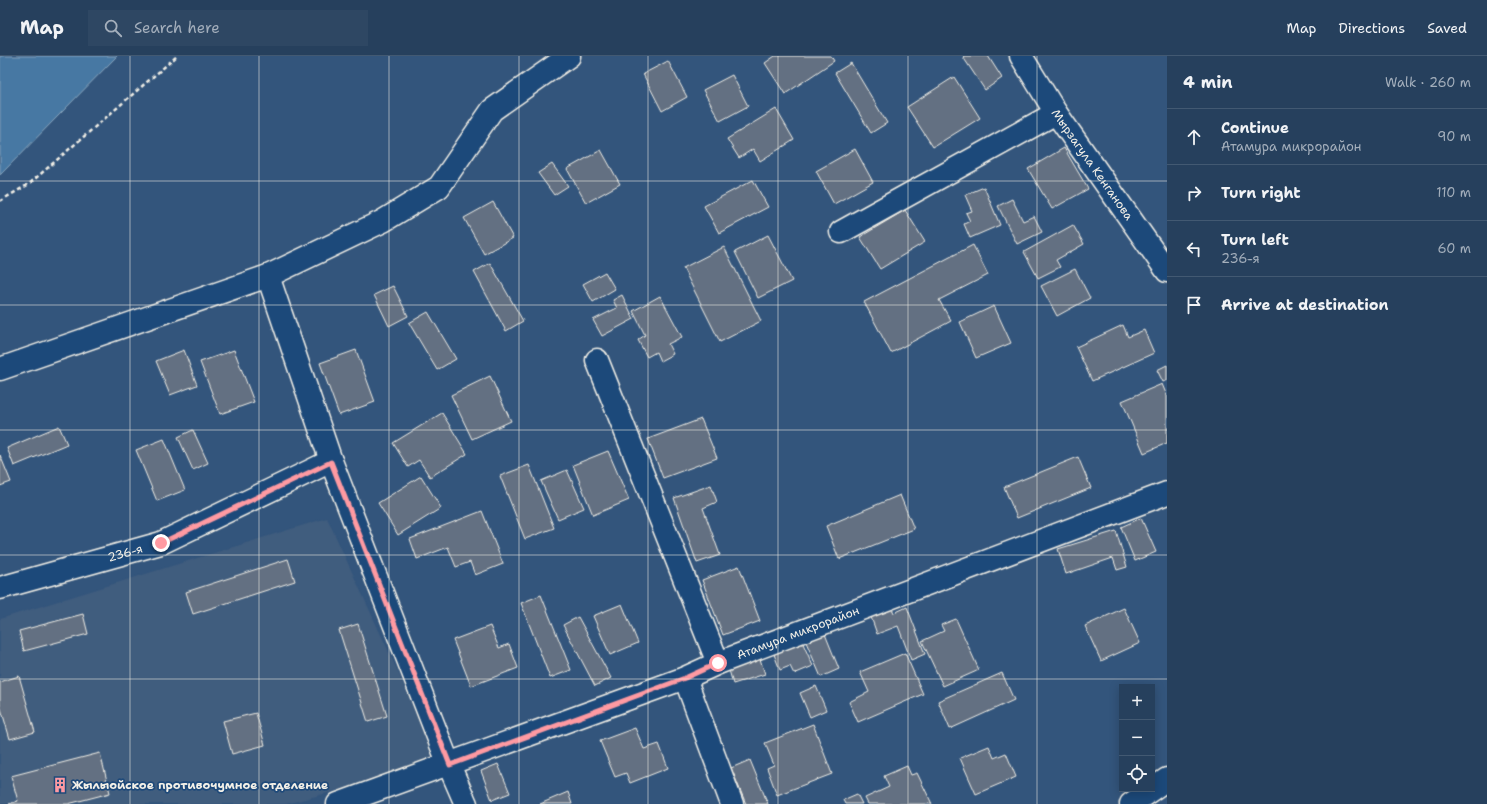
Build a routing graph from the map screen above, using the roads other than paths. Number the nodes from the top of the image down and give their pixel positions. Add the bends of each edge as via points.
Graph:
1 (569, 56) edge
2 (1021, 56) edge
3 (1056, 113) junction
4 (841, 232) dead end
5 (1167, 270) edge
6 (268, 276) junction
7 (597, 360) dead end
8 (0, 369) edge
9 (331, 462) junction
10 (1167, 493) edge
11 (0, 588) edge
12 (718, 663) junction
13 (685, 678) junction
14 (450, 765) junction
15 (1167, 779) edge
16 (338, 804) edge
17 (466, 804) edge
18 (732, 804) edge
19 (1131, 804) edge

1 - 6 street via 492,110 439,187 383,221
2 - 3 street, Мырзагула Кенганова
3 - 4 street
3 - 5 street, Мырзагула Кенганова
6 - 8 street
6 - 9 street
7 - 12 street
9 - 11 street, 236-я via 161,543
9 - 14 street
10 - 12 street, Атамура микрорайон
12 - 13 street, Атамура микрорайон
13 - 14 street, Атамура микрорайон
13 - 18 street
14 - 16 street, Атамура микрорайон
14 - 17 street
15 - 19 street

